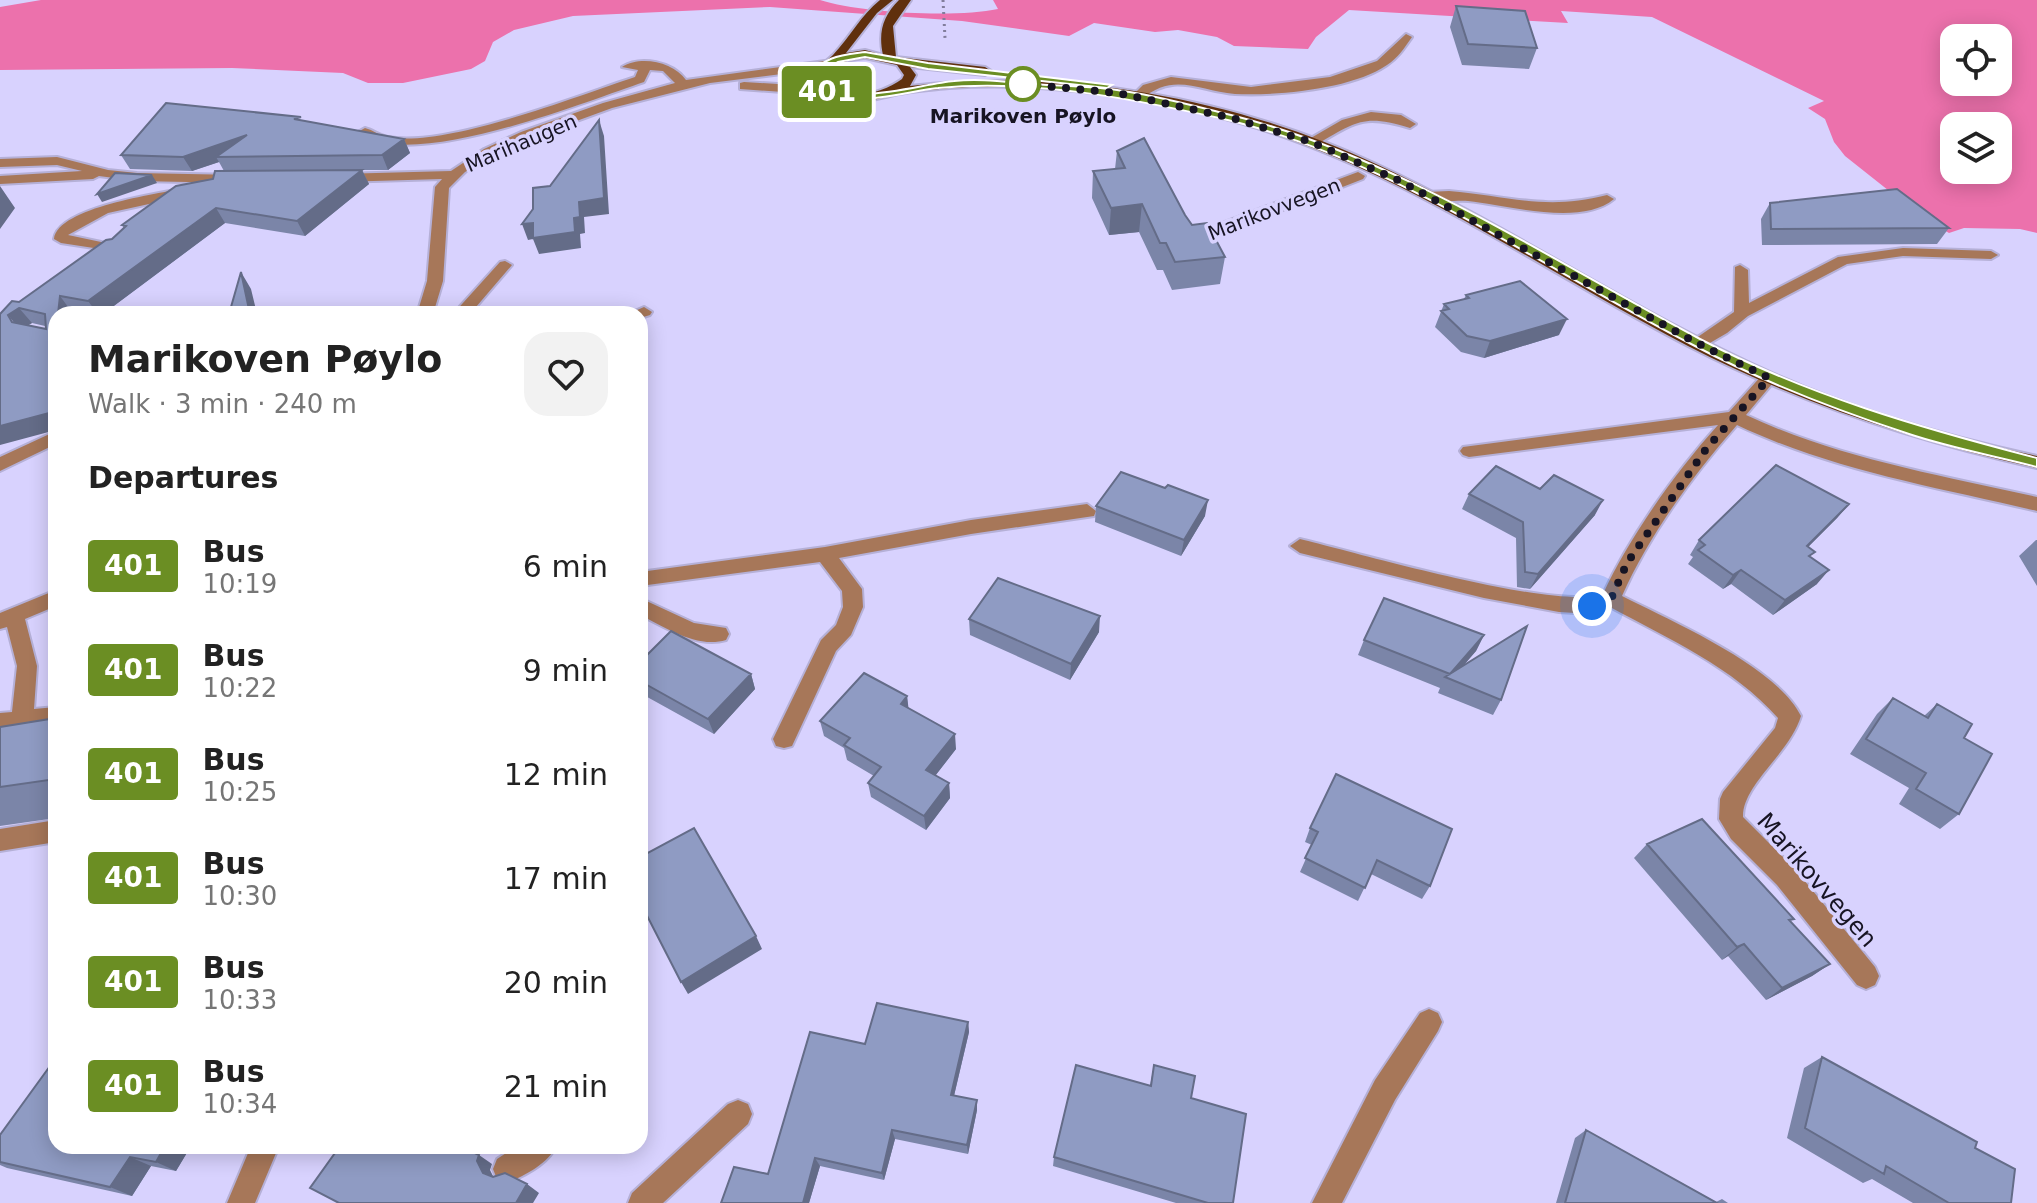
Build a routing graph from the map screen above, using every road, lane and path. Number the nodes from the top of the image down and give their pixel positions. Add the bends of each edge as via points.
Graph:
1 (887, 0) edge
2 (905, 0) edge
3 (943, 0) edge
4 (942, 33) dead end
5 (1406, 37) dead end
6 (892, 55) junction
7 (830, 62) junction
8 (628, 67) dead end
9 (645, 67) junction
10 (684, 87) junction
11 (825, 91) junction
12 (894, 91) junction
13 (1118, 93) junction
14 (1137, 97) junction
15 (1410, 124) dead end
16 (365, 132) edge
17 (1311, 142) junction
18 (0, 163) edge
19 (108, 174) junction
20 (451, 175) junction
21 (1358, 176) dead end
22 (322, 178) edge
23 (0, 180) edge
24 (1427, 196) junction
25 (1607, 199) dead end
26 (1191, 241) edge
27 (115, 249) edge
28 (1991, 255) dead end
29 (505, 265) dead end
30 (1740, 270) dead end
31 (427, 306) edge
32 (468, 306) edge
33 (1742, 313) junction
34 (1697, 343) junction
35 (1769, 378) junction
36 (1735, 417) junction
37 (48, 441) edge
38 (1469, 451) dead end
39 (2037, 462) edge
40 (0, 465) edge
41 (2037, 504) edge
42 (1087, 511) dead end
43 (1300, 546) dead end
44 (825, 554) junction
45 (648, 578) edge
46 (1611, 599) junction
47 (48, 601) edge
48 (648, 610) edge
49 (7, 618) edge
50 (719, 634) dead end
51 (48, 717) edge
52 (11, 720) edge
53 (784, 739) dead end
54 (48, 832) edge
55 (0, 840) edge
56 (1866, 976) dead end
57 (1429, 1022) dead end
58 (738, 1114) dead end
59 (262, 1154) edge
60 (530, 1154) edge
61 (507, 1169) dead end
62 (241, 1203) edge
63 (642, 1203) edge
64 (1326, 1203) edge

1 - 7 main road
2 - 6 main road via 885,29
3 - 4 path
5 - 14 street via 1382,63 1345,76 1253,91 1168,80 1145,87
6 - 7 main road, Marikovvegen via 865,54
6 - 12 main road via 910,75
6 - 13 main road, Marikovvegen via 1107,85
7 - 10 street, Marihaugen
7 - 11 main road via 815,77
8 - 9 street
9 - 10 street via 669,67
9 - 16 street, Marihaugen via 640,79 457,136 418,142
10 - 11 street, Marihaugen
10 - 20 street, Marihaugen via 569,120 471,161
11 - 12 main road, Marikovvegen via 854,99
12 - 13 main road, Marikovvegen via 968,82
13 - 14 main road, Marikovvegen
14 - 17 main road, Marikovvegen
15 - 17 street via 1398,117 1368,115
17 - 24 main road, Marikovvegen
18 - 19 street via 70,162
19 - 23 street
19 - 27 street via 260,180 134,203 79,221 61,234 69,243
20 - 22 street
20 - 31 street, Marihaugen via 442,187 435,281
21 - 26 street, Marikovvegen
24 - 25 street, Marikovvegen via 1566,206
24 - 34 main road, Marikovvegen
28 - 33 street via 1903,252 1843,260
29 - 32 street
30 - 33 street
33 - 34 street
34 - 35 main road, Marikovvegen
35 - 36 street
35 - 39 main road, Marikovvegen via 1914,431
36 - 38 street
36 - 41 street via 1840,459
36 - 46 street via 1706,449 1627,563
37 - 40 street
42 - 44 street
43 - 46 street via 1559,604 1592,606
44 - 45 street
44 - 53 street via 852,589 853,607 844,629 828,646
46 - 56 street, Marikovvegen via 1774,695 1790,716 1785,732 1731,799 1731,819
47 - 49 street
48 - 50 street via 691,631
49 - 52 street via 27,666
51 - 52 street
54 - 55 street
57 - 64 street via 1385,1090
58 - 63 street
59 - 62 street
60 - 61 street

